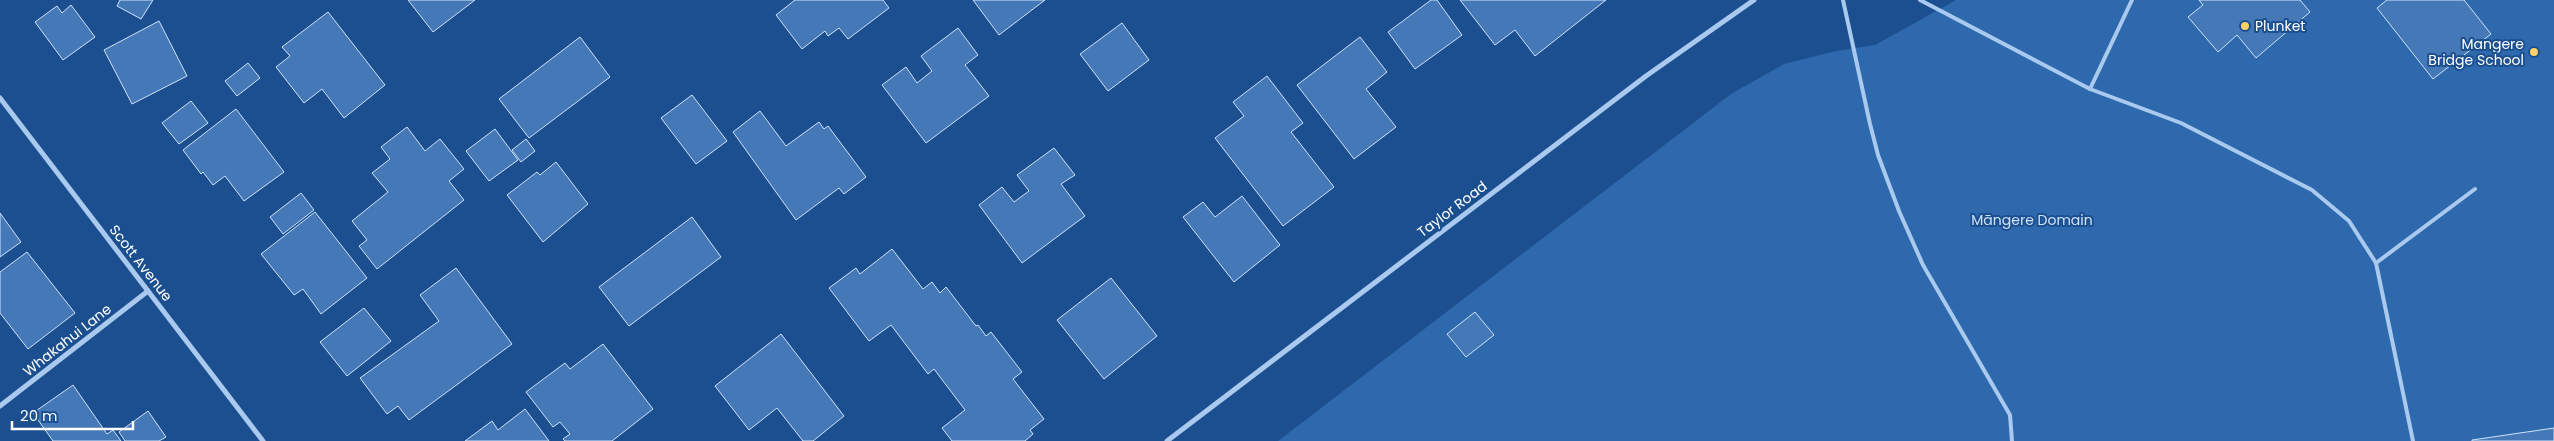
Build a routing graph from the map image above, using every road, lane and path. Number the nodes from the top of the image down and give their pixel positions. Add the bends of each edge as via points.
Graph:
1 (1754, 0) edge
2 (1843, 0) edge
3 (1920, 0) edge
4 (2132, 0) edge
5 (2090, 90) junction
6 (0, 98) edge
7 (2475, 189) dead end
8 (2376, 263) junction
9 (148, 291) junction
10 (0, 406) edge
11 (263, 441) edge
12 (1167, 441) edge
13 (2012, 441) edge
14 (2413, 441) edge

1 - 12 street, Taylor Road via 1631,87
2 - 13 lane via 1874,140 1899,211 1923,265 2010,415
3 - 5 lane
4 - 5 lane
5 - 8 lane via 2181,123 2312,190 2349,221
6 - 9 street, Scott Avenue
7 - 8 lane
8 - 14 lane
9 - 10 street, Whakahui Lane
9 - 11 street, Scott Avenue

